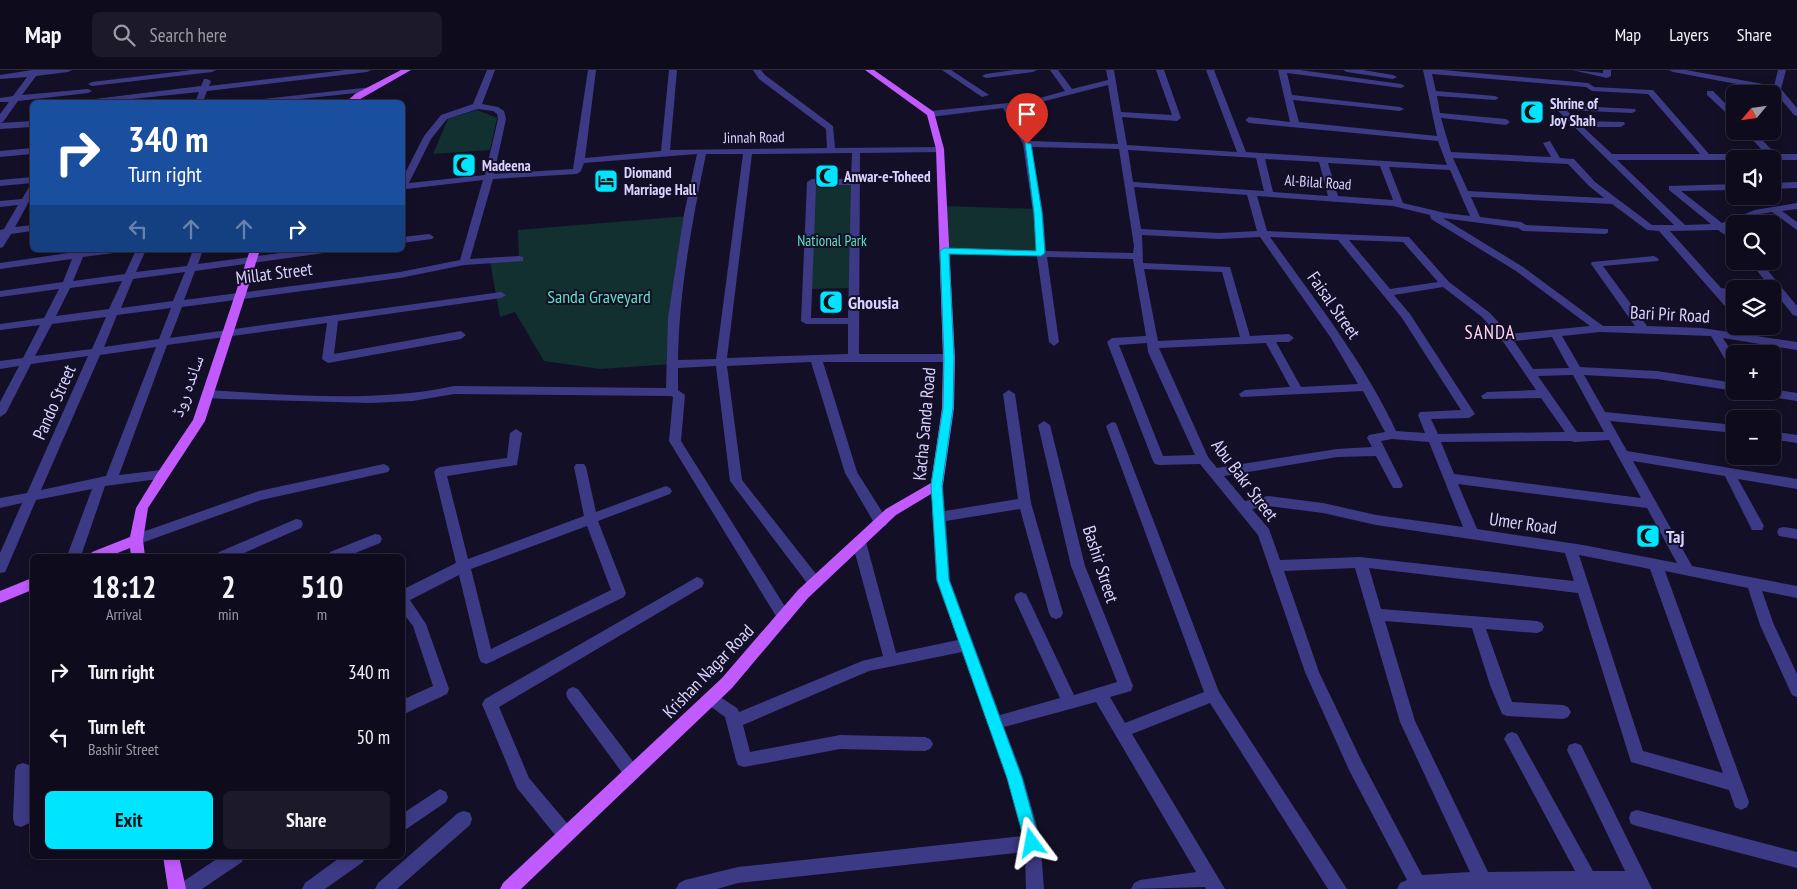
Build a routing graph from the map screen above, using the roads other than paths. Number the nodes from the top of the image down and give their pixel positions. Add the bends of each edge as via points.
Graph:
1 (68, 70) edge
2 (211, 70) edge
3 (263, 70) edge
4 (407, 70) edge
5 (491, 70) edge
6 (592, 70) edge
7 (672, 70) edge
8 (757, 70) edge
9 (869, 70) edge
10 (946, 70) edge
11 (1033, 70) edge
12 (1054, 70) edge
13 (1160, 70) edge
14 (1210, 70) edge
15 (1282, 70) edge
16 (1347, 70) edge
17 (1427, 70) edge
18 (1576, 70) edge
19 (1607, 70) edge
20 (1673, 70) edge
21 (1782, 70) edge
22 (35, 72) edge
23 (1369, 72) edge
24 (161, 73) edge
25 (986, 73) edge
26 (1111, 76) edge
27 (1392, 76) dead end
28 (0, 77) edge
29 (367, 78) edge
30 (92, 84) junction
31 (1755, 85) edge
32 (1778, 85) edge
33 (1401, 86) dead end
34 (204, 89) junction
35 (1070, 92) junction
36 (1430, 92) junction
37 (1710, 93) dead end
38 (255, 94) edge
39 (1781, 94) edge
40 (985, 95) junction
41 (1289, 97) junction
42 (16, 98) junction
43 (149, 98) edge
44 (1494, 98) dead end
45 (0, 100) edge
46 (83, 100) edge
47 (118, 100) edge
48 (200, 100) edge
49 (351, 100) edge
50 (477, 106) junction
51 (1006, 106) junction
52 (985, 109) junction
53 (1400, 109) dead end
54 (1726, 109) edge
55 (1632, 111) dead end
56 (1797, 113) edge
57 (931, 114) junction
58 (1118, 114) junction
59 (1436, 115) junction
60 (0, 120) edge
61 (1249, 120) dead end
62 (1506, 122) dead end
63 (1295, 123) junction
64 (30, 124) edge
65 (1576, 124) junction
66 (1621, 124) dead end
67 (0, 126) edge
68 (1442, 139) junction
69 (1757, 140) edge
70 (1547, 143) dead end
71 (1027, 144) junction
72 (1123, 147) junction
73 (940, 149) junction
74 (831, 150) junction
75 (856, 150) junction
76 (1767, 150) edge
77 (30, 151) edge
78 (748, 151) junction
79 (702, 152) junction
80 (0, 154) edge
81 (665, 154) junction
82 (1243, 154) junction
83 (1448, 155) junction
84 (1260, 156) junction
85 (1706, 156) junction
86 (1726, 156) edge
87 (1610, 157) junction
88 (1781, 157) edge
89 (1797, 157) edge
90 (1323, 160) junction
91 (580, 161) junction
92 (1557, 161) junction
93 (1384, 164) junction
94 (1453, 168) junction
95 (489, 177) junction
96 (30, 180) edge
97 (855, 182) junction
98 (0, 183) edge
99 (405, 184) edge
100 (1129, 184) junction
101 (1797, 185) edge
102 (1781, 186) edge
103 (1726, 187) edge
104 (405, 188) edge
105 (1251, 192) junction
106 (30, 194) edge
107 (1270, 194) junction
108 (1465, 194) junction
109 (1334, 199) junction
110 (25, 201) junction
111 (1615, 202) junction
112 (0, 204) edge
113 (1399, 205) junction
114 (1797, 206) edge
115 (1774, 209) junction
116 (1423, 210) junction
117 (1476, 219) junction
118 (1721, 227) junction
119 (1797, 227) edge
120 (30, 228) edge
121 (1683, 228) junction
122 (1663, 229) junction
123 (1605, 231) dead end
124 (1726, 231) edge
125 (4, 232) edge
126 (1137, 232) junction
127 (1264, 234) junction
128 (430, 237) dead end
129 (1342, 238) junction
130 (405, 240) edge
131 (0, 245) edge
132 (944, 251) junction
133 (80, 252) edge
134 (139, 252) edge
135 (197, 252) edge
136 (288, 252) edge
137 (1041, 253) junction
138 (253, 254) edge
139 (1654, 258) dead end
140 (519, 259) dead end
141 (1138, 261) junction
142 (464, 262) junction
143 (0, 266) edge
144 (192, 268) junction
145 (128, 276) junction
146 (67, 284) junction
147 (1445, 284) junction
148 (1718, 291) junction
149 (1726, 292) edge
150 (1387, 293) junction
151 (0, 294) edge
152 (240, 295) junction
153 (501, 295) dead end
154 (1781, 299) edge
155 (1726, 300) edge
156 (179, 304) junction
157 (112, 312) junction
158 (1797, 313) edge
159 (333, 318) junction
160 (48, 320) junction
161 (853, 322) junction
162 (0, 327) edge
163 (1600, 328) junction
164 (1643, 329) junction
165 (1555, 333) junction
166 (1715, 333) junction
167 (226, 334) junction
168 (461, 335) dead end
169 (1289, 338) dead end
170 (1506, 338) junction
171 (1269, 339) junction
172 (1246, 340) junction
173 (1054, 342) dead end
174 (1152, 342) junction
175 (163, 343) junction
176 (1797, 346) edge
177 (1726, 351) edge
178 (95, 352) junction
179 (853, 358) junction
180 (949, 358) junction
181 (816, 359) junction
182 (27, 361) junction
183 (722, 362) junction
184 (673, 364) junction
185 (0, 365) edge
186 (1577, 371) junction
187 (1530, 373) junction
188 (1726, 386) edge
189 (1367, 387) junction
190 (1298, 391) junction
191 (672, 392) junction
192 (208, 394) junction
193 (1009, 394) dead end
194 (1245, 394) dead end
195 (1545, 394) junction
196 (1781, 394) edge
197 (1487, 396) dead end
198 (1797, 397) edge
199 (0, 413) edge
200 (1602, 416) junction
201 (1044, 425) dead end
202 (1112, 426) dead end
203 (1726, 428) edge
204 (516, 433) dead end
205 (1392, 436) junction
206 (1613, 436) junction
207 (1781, 436) edge
208 (1433, 438) junction
209 (1576, 438) junction
210 (1797, 439) edge
211 (1379, 450) junction
212 (1624, 455) junction
213 (1203, 459) junction
214 (580, 467) dead end
215 (384, 469) dead end
216 (1214, 473) junction
217 (1729, 473) junction
218 (162, 474) junction
219 (1449, 478) junction
220 (106, 482) junction
221 (1797, 484) edge
222 (937, 485) junction
223 (1396, 485) dead end
224 (666, 491) dead end
225 (31, 497) junction
226 (0, 503) edge
227 (1025, 503) junction
228 (1651, 504) junction
229 (1242, 506) junction
230 (939, 517) junction
231 (591, 519) junction
232 (881, 522) junction
233 (296, 524) dead end
234 (1757, 526) dead end
235 (1784, 532) dead end
236 (1472, 534) junction
237 (1797, 534) edge
238 (375, 539) dead end
239 (136, 540) junction
240 (859, 542) junction
241 (1570, 548) junction
242 (75, 554) edge
243 (102, 554) edge
244 (138, 554) edge
245 (228, 554) edge
246 (339, 554) edge
247 (1360, 562) junction
248 (1655, 563) junction
249 (463, 566) junction
250 (1276, 566) junction
251 (0, 568) edge
252 (1687, 569) junction
253 (816, 582) junction
254 (697, 583) dead end
255 (1752, 583) junction
256 (30, 585) edge
257 (1583, 588) junction
258 (1797, 592) edge
259 (405, 596) edge
260 (0, 597) edge
261 (1021, 598) dead end
262 (405, 602) edge
263 (1056, 613) dead end
264 (1375, 614) junction
265 (784, 617) junction
266 (1477, 622) junction
267 (1537, 627) dead end
268 (966, 645) junction
269 (891, 660) junction
270 (1797, 690) edge
271 (574, 694) dead end
272 (1100, 694) junction
273 (1213, 695) junction
274 (711, 698) junction
275 (1070, 703) junction
276 (405, 707) edge
277 (1562, 712) dead end
278 (734, 721) junction
279 (995, 723) junction
280 (1122, 731) junction
281 (1512, 739) dead end
282 (925, 744) dead end
283 (1575, 750) dead end
284 (22, 770) dead end
285 (632, 773) junction
286 (1734, 784) junction
287 (440, 797) dead end
288 (1741, 802) dead end
289 (30, 815) edge
290 (1637, 818) dead end
291 (464, 819) dead end
292 (405, 822) edge
293 (566, 835) junction
294 (1032, 843) junction
295 (172, 859) edge
296 (232, 859) edge
297 (353, 859) edge
298 (1797, 860) edge
299 (1590, 880) junction
300 (1483, 881) junction
301 (1213, 884) edge
302 (1557, 884) edge
303 (1640, 884) edge
304 (1450, 885) edge
305 (1412, 887) edge
306 (177, 889) edge
307 (187, 889) edge
308 (311, 889) edge
309 (384, 889) edge
310 (509, 889) edge
311 (685, 889) edge
312 (1035, 889) edge
313 (1140, 889) edge
314 (1338, 889) edge

1 - 22 street
2 - 24 street
2 - 34 street
3 - 38 street
4 - 29 main road
5 - 50 street
6 - 91 street
7 - 81 street
8 - 74 street via 830,128
9 - 57 main road
10 - 40 street
11 - 25 street
12 - 35 street
13 - 58 street via 1177,118
14 - 82 street
15 - 33 street
15 - 41 street
16 - 23 street
17 - 36 street
17 - 85 street via 1588,85 1592,89 1650,92
18 - 19 street via 1607,76
20 - 31 street
21 - 32 street
22 - 28 street
22 - 42 street
23 - 27 street
24 - 30 street
24 - 43 street
25 - 40 street
26 - 35 street
26 - 58 street, Abu Bakr Street
29 - 38 street
29 - 38 street
29 - 49 main road
30 - 42 street
30 - 46 street
34 - 38 street
34 - 43 street
34 - 48 street
35 - 51 street via 1029,104
36 - 44 street
36 - 59 street
37 - 54 street
39 - 56 street
40 - 52 street
41 - 53 street
41 - 63 street
42 - 45 street
42 - 60 street
43 - 47 street
50 - 95 street via 501,113
50 - 99 street via 444,117 427,138
51 - 52 street
51 - 71 street
52 - 57 street
55 - 65 street via 1558,107
57 - 73 main road, Kacha Sanda Road
58 - 72 street, Abu Bakr Street
59 - 62 street
59 - 68 street
61 - 63 street
63 - 68 street
64 - 67 street
65 - 66 street
65 - 87 street
68 - 83 street
69 - 76 street
70 - 92 street
71 - 72 street
71 - 137 street
72 - 82 street
72 - 100 street, Abu Bakr Street
73 - 75 street, Jinnah Road
73 - 132 main road, Kacha Sanda Road
74 - 75 street, Jinnah Road
74 - 78 street, Jinnah Road
75 - 97 street
77 - 80 street
78 - 79 street, Jinnah Road
78 - 183 street
79 - 81 street, Jinnah Road
79 - 184 street via 673,318
81 - 91 street, Jinnah Road
82 - 84 street
83 - 92 street
83 - 94 street
84 - 90 street
84 - 107 street
85 - 86 street
85 - 87 street
87 - 121 street
88 - 89 street
90 - 93 street
90 - 109 street
91 - 95 street via 577,171
92 - 111 street via 1571,161 1592,184
93 - 94 street
93 - 113 street
94 - 108 street
95 - 104 street
95 - 142 street
96 - 98 street
97 - 161 street
97 - 161 street via 812,182 806,321
100 - 105 street, Al-Bilal Road
100 - 126 street, Abu Bakr Street
101 - 102 street
103 - 118 street via 1672,188
105 - 107 street, Al-Bilal Road
105 - 127 street, Faisal Street
106 - 110 street
107 - 109 street, Al-Bilal Road
108 - 111 street
108 - 117 street
109 - 113 street, Al-Bilal Road
110 - 112 street
110 - 125 street
111 - 122 street via 1650,228
113 - 116 street, Al-Bilal Road
114 - 115 street
115 - 118 street
115 - 119 street
116 - 117 street, Al-Bilal Road
116 - 163 street via 1530,276
117 - 123 street, Al-Bilal Road via 1521,224 1523,228
118 - 121 street
118 - 124 street
120 - 125 street
121 - 122 street
122 - 148 street
125 - 131 street
126 - 127 street via 1220,236
126 - 141 street, Abu Bakr Street
127 - 129 street
127 - 189 street, Faisal Street
128 - 130 street
129 - 147 street via 1406,239
129 - 150 street
132 - 137 street
132 - 180 main road, Kacha Sanda Road
133 - 143 street
133 - 146 street
134 - 145 street, Pando Street
135 - 144 street
136 - 138 street
137 - 141 street
137 - 173 street
138 - 144 street
138 - 152 main road, ساندہ روڈ
139 - 164 street via 1596,264
140 - 142 street, Millat Street
141 - 172 street via 1226,269
141 - 174 street, Abu Bakr Street
142 - 152 street, Millat Street via 400,275
144 - 145 street
144 - 156 street
145 - 146 street
145 - 157 street, Pando Street
146 - 151 street
146 - 160 street
147 - 150 street
147 - 170 street via 1486,315
148 - 149 street
148 - 155 street
150 - 208 street via 1406,316 1469,414 1424,415
152 - 156 street, Millat Street
152 - 167 main road, ساندہ روڈ
153 - 159 street
154 - 158 street
156 - 157 street, Millat Street
156 - 175 street
157 - 160 street, Millat Street
157 - 178 street, Pando Street
159 - 167 street
159 - 168 street via 328,359
160 - 162 street, Millat Street
160 - 182 street
161 - 179 street
163 - 164 street, Bari Pir Road
163 - 165 street, Bari Pir Road
164 - 166 street, Bari Pir Road
165 - 170 street, Bari Pir Road
165 - 186 street
166 - 176 street, Bari Pir Road
166 - 177 street
167 - 175 street
167 - 192 main road, ساندہ روڈ
169 - 171 street
170 - 187 street
171 - 172 street
171 - 190 street
172 - 174 street
174 - 213 street, Abu Bakr Street
174 - 213 street via 1112,342 1159,461
175 - 178 street
175 - 220 street
178 - 182 street
178 - 225 street, Pando Street
179 - 180 street
179 - 181 street
180 - 222 main road, Kacha Sanda Road via 948,408
181 - 183 street
181 - 232 street via 851,473
182 - 185 street
182 - 199 street
183 - 184 street
183 - 253 street via 736,481
184 - 191 street
186 - 187 street
186 - 188 street via 1657,375
186 - 200 street
187 - 195 street
189 - 190 street
189 - 205 street, Faisal Street
190 - 194 street
191 - 192 street via 454,390 432,396 388,400
191 - 265 street via 678,395 675,441
192 - 218 main road, ساندہ روڈ via 200,421
193 - 227 street
195 - 197 street
195 - 209 street
196 - 198 street
200 - 203 street
200 - 206 street
201 - 272 street, Bashir Street via 1078,566 1126,686
202 - 273 street
204 - 249 street via 513,462 440,472
205 - 208 street
205 - 211 street via 1373,438
206 - 209 street
206 - 212 street
207 - 210 street
208 - 209 street
208 - 219 street
211 - 216 street via 1337,453
211 - 223 street
212 - 217 street
212 - 228 street
213 - 216 street, Abu Bakr Street
214 - 231 street
215 - 239 street via 259,496
216 - 229 street, Abu Bakr Street
217 - 221 street
217 - 234 street
218 - 220 street
218 - 239 main road, ساندہ روڈ via 142,508
219 - 228 street
219 - 236 street
220 - 225 street
220 - 242 street
222 - 230 street, Kacha Sanda Road
222 - 232 main road, Krishan Nagar Road via 891,512
224 - 231 street
225 - 226 street
225 - 251 street, Pando Street
227 - 230 street
227 - 263 street
228 - 252 street
229 - 236 street, Umer Road via 1268,501
229 - 250 street, Abu Bakr Street via 1264,533
230 - 268 street, Kacha Sanda Road via 943,580
231 - 249 street
231 - 249 street via 619,593 486,658
232 - 240 main road, Krishan Nagar Road
233 - 245 street
235 - 237 street
236 - 241 street, Umer Road
238 - 246 street
239 - 243 main road
239 - 244 main road, ساندہ روڈ
240 - 253 main road, Krishan Nagar Road
240 - 269 street
241 - 248 street, Umer Road
241 - 257 street
247 - 250 street
247 - 257 street
247 - 264 street
248 - 252 street, Umer Road
248 - 286 street
249 - 259 street
250 - 305 street, Abu Bakr Street via 1312,672
252 - 255 street, Umer Road
253 - 265 main road, Krishan Nagar Road
254 - 293 street via 490,704 523,783
255 - 258 street, Umer Road
255 - 270 street
256 - 260 main road
257 - 286 street via 1637,757
261 - 275 street
262 - 276 street via 420,624 442,689
264 - 266 street
264 - 300 street via 1408,722
265 - 274 main road, Krishan Nagar Road
266 - 267 street
266 - 277 street via 1507,709
268 - 269 street
268 - 279 street, Kacha Sanda Road
269 - 278 street via 867,665
271 - 285 street
272 - 275 street
272 - 280 street
273 - 280 street
273 - 314 street
274 - 278 street via 732,713
274 - 285 main road, Krishan Nagar Road
275 - 279 street
278 - 282 street via 744,760 840,742
279 - 294 street, Kacha Sanda Road via 1015,778
280 - 301 street
281 - 299 street
283 - 303 street
284 - 289 street via 21,819
285 - 293 main road, Krishan Nagar Road
286 - 288 street
287 - 292 street
290 - 298 street
291 - 309 street
293 - 310 main road, Krishan Nagar Road
294 - 311 street via 738,875
294 - 312 street, Kacha Sanda Road
295 - 306 main road
296 - 307 street
297 - 308 street
299 - 302 street, Abu Bakr Street
299 - 303 street, Abu Bakr Street
300 - 302 street, Abu Bakr Street
300 - 304 street, Abu Bakr Street
301 - 313 street
304 - 305 street, Abu Bakr Street

